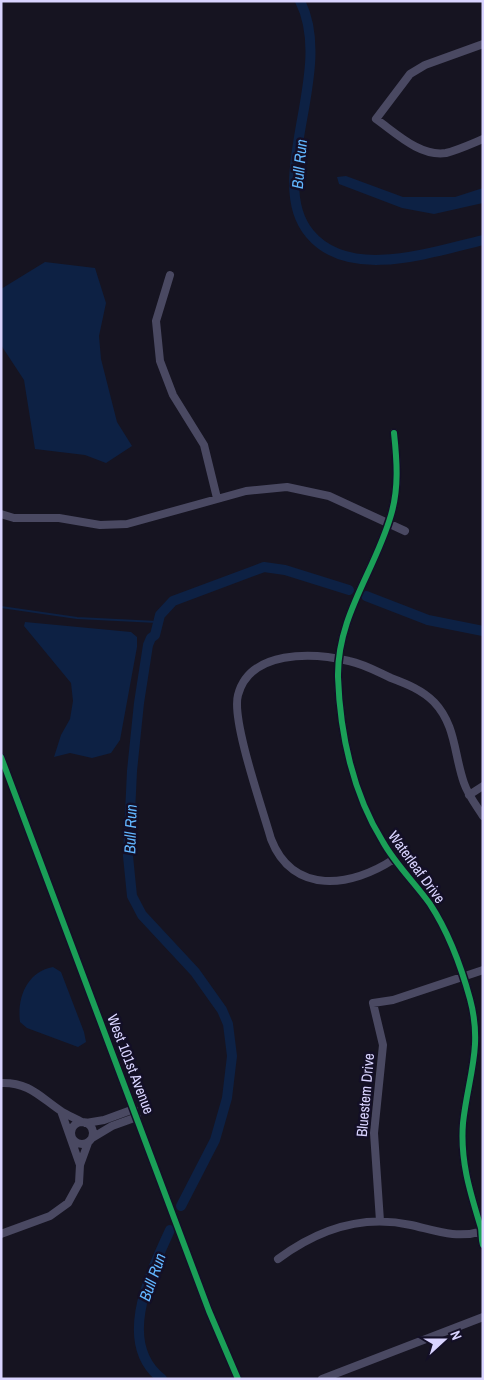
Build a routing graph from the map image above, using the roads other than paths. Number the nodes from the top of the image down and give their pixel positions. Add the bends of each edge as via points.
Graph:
1 (483, 44) edge
2 (483, 139) edge
3 (170, 275) dead end
4 (394, 433) dead end
5 (217, 498) junction
6 (1, 514) edge
7 (389, 523) junction
8 (405, 531) dead end
9 (339, 659) junction
10 (1, 757) edge
11 (483, 786) edge
12 (469, 795) junction
13 (483, 816) edge
14 (394, 859) junction
15 (483, 970) edge
16 (463, 976) junction
17 (1, 1083) edge
18 (61, 1111) junction
19 (136, 1113) junction
20 (84, 1123) junction
21 (71, 1138) junction
22 (90, 1140) junction
23 (80, 1165) junction
24 (380, 1221) junction
25 (482, 1231) edge
26 (1, 1234) edge
27 (483, 1245) edge
28 (278, 1259) dead end
29 (483, 1317) edge
30 (238, 1379) edge
31 (322, 1379) edge

1 - 2 street via 425,65 410,74 376,119 428,152 446,153
3 - 5 street via 156,322 160,361 173,395 204,445
4 - 7 street, Waterleaf Drive via 397,485
5 - 6 street via 138,522 114,525 94,525 52,517 14,518
5 - 7 street via 267,487 304,489 329,496
7 - 8 street
7 - 9 street, Waterleaf Drive via 349,613
9 - 12 street via 363,665 413,687 432,701 450,728
9 - 14 street, Waterleaf Drive via 340,708 351,766 365,808
9 - 14 street via 320,656 281,658 257,667 239,691 238,722 271,839 288,866 309,878 336,881 364,875
10 - 19 street, West 101st Avenue
11 - 12 street
12 - 13 street
14 - 16 street, Waterleaf Drive via 437,916
15 - 16 street
16 - 24 street, Bluestem Drive via 392,1000 373,1003 383,1045 374,1132
16 - 25 street, Waterleaf Drive via 473,1012 476,1045 463,1123 463,1156 468,1190
17 - 18 street via 29,1087
18 - 20 street
18 - 21 street
19 - 20 street
19 - 22 street
19 - 30 street, West 101st Avenue via 215,1327
20 - 21 street via 72,1128
20 - 22 street via 92,1129
21 - 22 street via 78,1144
21 - 23 street
22 - 23 street
23 - 26 street via 79,1183 64,1206 50,1216
24 - 25 street via 409,1224 448,1235
24 - 28 street via 354,1223 323,1232 301,1242
25 - 27 street, Waterleaf Drive
29 - 31 street

